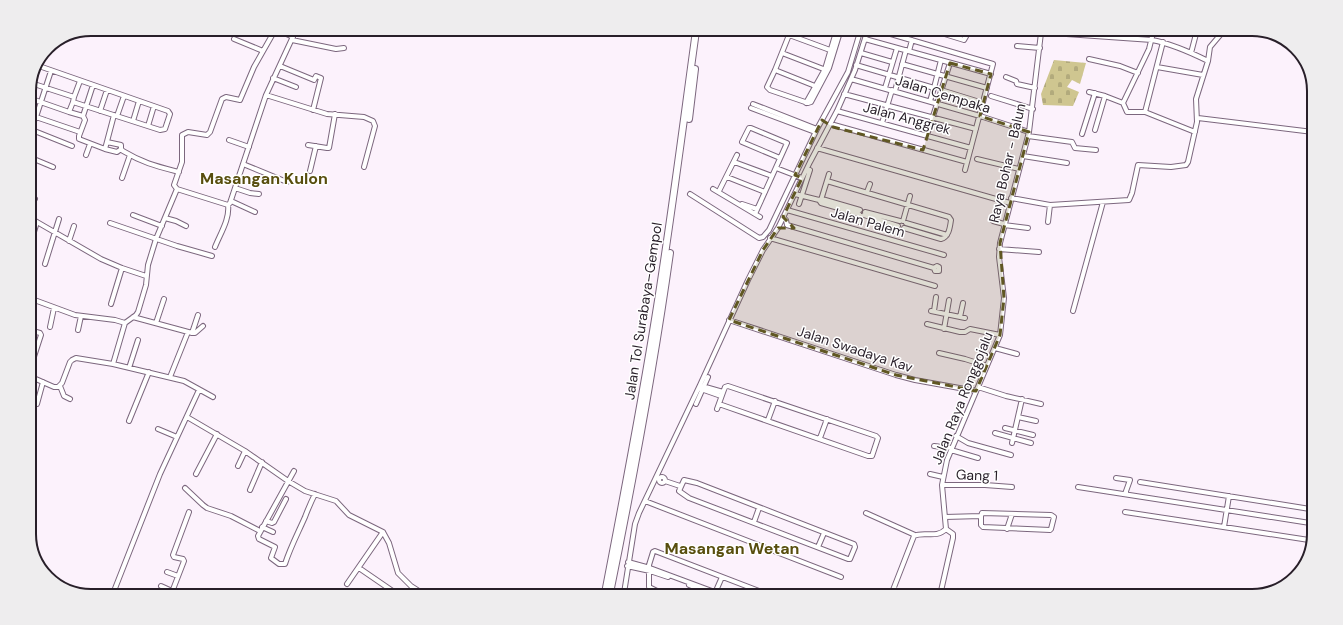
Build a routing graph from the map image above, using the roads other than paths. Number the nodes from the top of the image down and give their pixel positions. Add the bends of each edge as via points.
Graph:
1 (272, 36) edge
2 (287, 36) edge
3 (293, 36) edge
4 (695, 36) edge
5 (699, 36) edge
6 (789, 36) edge
7 (792, 36) edge
8 (835, 36) edge
9 (839, 36) edge
10 (859, 36) edge
11 (866, 36) edge
12 (898, 36) edge
13 (951, 36) edge
14 (966, 36) edge
15 (1041, 36) edge
16 (1092, 36) edge
17 (1153, 36) edge
18 (1195, 36) edge
19 (1219, 36) edge
20 (234, 39) dead end
21 (292, 39) junction
22 (865, 39) junction
23 (912, 40) junction
24 (1152, 40) junction
25 (1163, 42) junction
26 (1017, 46) dead end
27 (344, 48) dead end
28 (897, 48) junction
29 (1040, 48) junction
30 (830, 50) junction
31 (263, 51) junction
32 (908, 51) junction
33 (861, 52) junction
34 (782, 53) junction
35 (1191, 53) junction
36 (1089, 59) dead end
37 (941, 60) junction
38 (1208, 61) junction
39 (892, 62) junction
40 (950, 62) junction
41 (902, 64) junction
42 (856, 65) junction
43 (280, 66) junction
44 (42, 67) edge
45 (1157, 67) junction
46 (775, 70) junction
47 (826, 70) junction
48 (51, 71) junction
49 (1138, 72) junction
50 (991, 74) junction
51 (888, 75) junction
52 (937, 75) junction
53 (1203, 75) junction
54 (945, 77) junction
55 (1006, 77) dead end
56 (273, 78) junction
57 (898, 78) junction
58 (851, 79) junction
59 (80, 81) junction
60 (37, 85) edge
61 (93, 85) junction
62 (815, 86) junction
63 (296, 87) dead end
64 (46, 88) junction
65 (885, 88) junction
66 (934, 88) junction
67 (987, 88) junction
68 (1035, 88) junction
69 (107, 90) junction
70 (893, 90) junction
71 (941, 90) junction
72 (1089, 92) dead end
73 (1095, 93) junction
74 (844, 94) junction
75 (266, 95) junction
76 (124, 96) junction
77 (990, 96) dead end
78 (1105, 96) junction
79 (36, 100) edge
80 (73, 100) junction
81 (139, 101) junction
82 (930, 101) junction
83 (41, 102) junction
84 (806, 103) junction
85 (936, 103) junction
86 (983, 103) junction
87 (1123, 103) junction
88 (86, 106) junction
89 (154, 106) junction
90 (752, 106) dead end
91 (887, 106) junction
92 (1032, 109) junction
93 (313, 110) junction
94 (100, 111) junction
95 (836, 111) junction
96 (69, 112) junction
97 (1145, 112) junction
98 (335, 114) junction
99 (83, 116) junction
100 (116, 116) junction
101 (981, 116) junction
102 (36, 117) joint
103 (932, 118) junction
104 (1198, 118) junction
105 (133, 121) junction
106 (828, 123) junction
107 (882, 123) junction
108 (148, 126) junction
109 (976, 129) junction
110 (1095, 130) dead end
111 (816, 131) junction
112 (1307, 131) edge
113 (36, 132) edge
114 (80, 132) junction
115 (1195, 132) junction
116 (1028, 134) junction
117 (1082, 134) dead end
118 (927, 135) junction
119 (229, 140) dead end
120 (107, 142) junction
121 (90, 144) junction
122 (308, 145) dead end
123 (72, 146) dead end
124 (316, 146) junction
125 (249, 147) junction
126 (817, 148) junction
127 (971, 148) junction
128 (105, 149) junction
129 (121, 149) junction
130 (1096, 150) dead end
131 (737, 154) dead end
132 (86, 155) dead end
133 (130, 155) junction
134 (1023, 156) junction
135 (780, 158) junction
136 (977, 158) dead end
137 (36, 160) edge
138 (967, 162) junction
139 (734, 163) junction
140 (1067, 163) dead end
141 (243, 164) junction
142 (54, 167) dead end
143 (364, 167) dead end
144 (776, 168) junction
145 (1019, 169) junction
146 (810, 170) dead end
147 (965, 170) dead end
148 (310, 171) dead end
149 (178, 172) junction
150 (829, 174) dead end
151 (772, 176) junction
152 (727, 177) junction
153 (799, 177) junction
154 (122, 178) dead end
155 (827, 181) junction
156 (287, 182) dead end
157 (870, 184) dead end
158 (235, 188) junction
159 (177, 189) junction
160 (713, 189) dead end
161 (719, 191) junction
162 (765, 192) junction
163 (867, 192) junction
164 (259, 194) dead end
165 (690, 194) dead end
166 (795, 194) junction
167 (801, 195) junction
168 (910, 196) dead end
169 (820, 200) junction
170 (1011, 200) junction
171 (1103, 202) junction
172 (229, 203) junction
173 (799, 204) dead end
174 (908, 204) junction
175 (1050, 205) junction
176 (787, 210) junction
177 (756, 211) junction
178 (254, 212) dead end
179 (862, 213) junction
180 (132, 215) dead end
181 (760, 217) dead end
182 (783, 217) junction
183 (165, 218) junction
184 (59, 219) dead end
185 (993, 221) dead end
186 (37, 222) joint
187 (859, 222) dead end
188 (903, 222) junction
189 (1048, 222) dead end
190 (110, 223) dead end
191 (36, 225) edge
192 (787, 225) junction
193 (1004, 225) junction
194 (74, 226) dead end
195 (162, 226) junction
196 (186, 226) dead end
197 (898, 226) junction
198 (778, 228) junction
199 (904, 228) junction
200 (1028, 228) dead end
201 (54, 232) junction
202 (947, 235) junction
203 (770, 238) junction
204 (156, 239) junction
205 (69, 241) junction
206 (215, 247) dead end
207 (999, 249) junction
208 (1039, 252) dead end
209 (944, 255) dead end
210 (212, 256) dead end
211 (45, 264) dead end
212 (122, 268) junction
213 (934, 268) dead end
214 (146, 276) junction
215 (936, 286) dead end
216 (936, 297) dead end
217 (1004, 298) joint
218 (164, 299) dead end
219 (949, 300) dead end
220 (36, 301) edge
221 (963, 303) dead end
222 (111, 304) dead end
223 (54, 308) junction
224 (1073, 311) dead end
225 (946, 314) junction
226 (198, 315) dead end
227 (81, 316) junction
228 (133, 317) junction
229 (960, 317) junction
230 (965, 318) dead end
231 (729, 320) junction
232 (126, 323) junction
233 (156, 323) junction
234 (926, 324) dead end
235 (203, 326) dead end
236 (50, 327) dead end
237 (944, 329) junction
238 (78, 330) dead end
239 (36, 332) edge
240 (190, 333) junction
241 (1000, 335) junction
242 (138, 340) dead end
243 (995, 348) junction
244 (36, 350) edge
245 (939, 353) dead end
246 (1017, 354) dead end
247 (113, 364) junction
248 (987, 366) junction
249 (129, 368) junction
250 (149, 372) junction
251 (170, 377) junction
252 (708, 377) dead end
253 (36, 379) edge
254 (43, 382) junction
255 (60, 386) junction
256 (702, 387) junction
257 (977, 389) junction
258 (199, 390) junction
259 (722, 394) junction
260 (213, 397) dead end
261 (70, 399) dead end
262 (1022, 399) junction
263 (775, 401) junction
264 (37, 404) dead end
265 (696, 404) dead end
266 (1041, 404) dead end
267 (187, 417) junction
268 (1018, 417) junction
269 (827, 419) junction
270 (129, 420) dead end
271 (768, 420) junction
272 (1036, 421) dead end
273 (1005, 428) dead end
274 (158, 430) dead end
275 (1015, 431) junction
276 (995, 433) dead end
277 (217, 434) junction
278 (1033, 435) dead end
279 (956, 436) junction
280 (177, 438) junction
281 (820, 438) junction
282 (1012, 441) junction
283 (1030, 443) dead end
284 (934, 446) dead end
285 (951, 449) junction
286 (245, 451) junction
287 (1011, 455) dead end
288 (978, 458) dead end
289 (262, 462) junction
290 (238, 466) dead end
291 (294, 471) dead end
292 (196, 474) dead end
293 (930, 474) dead end
294 (943, 476) junction
295 (658, 478) junction
296 (1116, 478) dead end
297 (288, 481) junction
298 (1140, 482) dead end
299 (942, 485) junction
300 (680, 486) junction
301 (1012, 487) dead end
302 (1078, 487) dead end
303 (185, 488) dead end
304 (250, 490) dead end
305 (315, 494) junction
306 (1127, 495) junction
307 (1228, 496) junction
308 (286, 499) dead end
309 (645, 501) junction
310 (759, 508) junction
311 (1226, 509) junction
312 (1307, 509) edge
313 (189, 512) dead end
314 (1125, 512) dead end
315 (866, 513) dead end
316 (1012, 514) junction
317 (981, 516) junction
318 (945, 517) junction
319 (266, 521) junction
320 (754, 522) junction
321 (1307, 522) edge
322 (1224, 527) junction
323 (261, 529) junction
324 (946, 529) junction
325 (1008, 529) junction
326 (273, 532) dead end
327 (383, 532) junction
328 (824, 533) junction
329 (915, 535) junction
330 (1306, 540) edge
331 (818, 547) junction
332 (628, 564) junction
333 (359, 568) junction
334 (650, 569) junction
335 (167, 572) dead end
336 (178, 576) junction
337 (722, 577) junction
338 (841, 577) dead end
339 (348, 584) dead end
340 (161, 586) dead end
341 (115, 589) edge
342 (168, 589) edge
343 (173, 589) edge
344 (390, 589) edge
345 (413, 589) edge
346 (606, 589) edge
347 (611, 589) edge
348 (625, 589) edge
349 (653, 589) edge
350 (704, 589) edge
351 (717, 589) edge
352 (754, 589) edge
353 (894, 589) edge
354 (942, 589) edge

1 - 31 street
2 - 21 street
3 - 21 street
4 - 346 highway, Jalan Tol Surabaya–Gempol via 656,314
5 - 347 highway, Jalan Tol Surabaya–Gempol via 647,400
6 - 34 street
7 - 30 street
8 - 30 street
9 - 47 street
10 - 106 street
11 - 22 street
12 - 23 street
13 - 14 street via 964,40
15 - 29 street, Raya Bohar - Balun
16 - 24 street
17 - 24 street
18 - 35 street
19 - 38 street via 1211,45
20 - 31 street
21 - 27 street
21 - 43 street
22 - 28 street
22 - 33 street
23 - 32 street
23 - 50 street via 991,62
24 - 25 street
24 - 49 street
25 - 35 street
25 - 45 street
26 - 29 street
28 - 32 street
28 - 39 street
29 - 68 street, Raya Bohar - Balun
30 - 47 street
31 - 149 street via 240,100 226,97 222,99 209,134 188,132 182,135 182,162
32 - 37 street
32 - 41 street
33 - 39 street
33 - 42 street
34 - 46 street
34 - 47 street
35 - 38 street
36 - 49 street
37 - 40 street
37 - 52 street
38 - 53 street
39 - 51 street
40 - 50 street
40 - 54 street
41 - 52 street
41 - 57 street
42 - 51 street
42 - 58 street
43 - 56 street
43 - 93 street via 314,80 316,76 321,78
44 - 48 street
45 - 53 street
45 - 97 street
46 - 62 street
46 - 84 street via 768,89
47 - 62 street
47 - 84 street via 811,102
48 - 59 street
48 - 64 street
49 - 87 street
50 - 67 street
51 - 57 street
51 - 65 street
52 - 54 street
52 - 66 street
53 - 104 street via 1196,103
54 - 67 street
54 - 71 street
55 - 68 street via 1017,84
56 - 63 street
56 - 75 street
57 - 66 street
57 - 70 street
58 - 65 street, Jalan Cempaka
58 - 74 street
59 - 61 street
59 - 80 street
60 - 64 street
61 - 69 street
61 - 88 street
62 - 84 street
64 - 80 street
64 - 83 street
65 - 70 street, Jalan Cempaka
66 - 82 street
67 - 86 street
68 - 92 street, Raya Bohar - Balun
69 - 76 street
69 - 94 street
70 - 82 street, Jalan Cempaka
70 - 91 street
71 - 85 street
71 - 86 street
72 - 73 street
73 - 78 street
73 - 117 street
74 - 91 street
74 - 95 street
75 - 93 street
75 - 125 street
76 - 81 street
76 - 100 street
77 - 92 street
78 - 87 street
78 - 110 street
79 - 83 street
80 - 88 street
80 - 96 street
81 - 89 street
81 - 105 street
82 - 85 street, Jalan Cempaka
83 - 96 street
83 - 102 street
85 - 101 street, Jalan Cempaka
85 - 103 street
86 - 101 street
87 - 97 street via 1128,112
88 - 94 street
88 - 99 street
89 - 108 street
89 - 108 street via 170,113 162,131
90 - 111 street
91 - 103 street
91 - 107 street
92 - 116 street, Raya Bohar - Balun
93 - 98 street
94 - 100 street
95 - 106 street
95 - 107 street, Jalan Anggrek
96 - 99 street
97 - 115 street
98 - 124 street via 329,148
98 - 143 street via 364,116 374,123
99 - 114 street via 85,120
100 - 105 street
100 - 120 street
101 - 109 street
101 - 116 street, Jalan Cempaka
102 - 114 street
103 - 109 street
103 - 118 street
104 - 112 street
104 - 115 street
105 - 108 street
106 - 111 street
106 - 126 street
106 - 138 street
107 - 118 street, Jalan Anggrek
109 - 127 street
111 - 153 street
113 - 123 street
114 - 121 street via 79,139
115 - 171 street via 1188,164 1171,167 1138,164 1130,199
116 - 130 street, Jalan Cempaka via 1072,142 1074,148
116 - 134 street, Raya Bohar - Balun
118 - 127 street, Jalan Anggrek
119 - 125 street
120 - 128 street
120 - 129 street via 121,145
121 - 128 street
121 - 132 street
122 - 124 street
124 - 148 street
125 - 141 street
126 - 153 street
126 - 170 street
127 - 138 street
128 - 129 street via 117,152
129 - 133 street
131 - 139 street
133 - 149 street via 150,165
133 - 154 street
134 - 140 street
134 - 145 street, Raya Bohar - Balun
135 - 135 street via 742,143 749,128 787,142
135 - 144 street
136 - 145 street
137 - 142 street
138 - 147 street
139 - 151 street
139 - 152 street
141 - 156 street
141 - 158 street
144 - 151 street
144 - 153 street
145 - 170 street, Raya Bohar - Balun
146 - 167 street
149 - 159 street via 174,185
150 - 155 street
151 - 162 street
152 - 161 street
152 - 162 street
153 - 165 street via 769,230 761,238
153 - 166 street
155 - 163 street
155 - 169 street
157 - 163 street
158 - 164 street
158 - 172 street
159 - 172 street
159 - 183 street
160 - 161 street
161 - 177 street
162 - 177 street
163 - 174 street
166 - 167 street
166 - 176 street
167 - 169 street
167 - 173 street
168 - 174 street
169 - 179 street
170 - 175 street
170 - 193 street, Raya Bohar - Balun
171 - 175 street
171 - 224 street
172 - 178 street
172 - 206 street via 227,218
174 - 188 street
174 - 202 street via 949,217 951,222
175 - 189 street
176 - 182 street
176 - 209 street, Jalan Palem
177 - 181 street
179 - 187 street
179 - 188 street
179 - 197 street
180 - 195 street
182 - 192 street
182 - 198 street
183 - 195 street
183 - 196 street
184 - 201 street
185 - 193 street
186 - 191 street
186 - 201 street
188 - 197 street
188 - 199 street
188 - 202 street
190 - 204 street
192 - 198 street
192 - 213 street
193 - 200 street
193 - 207 street, Raya Bohar - Balun
194 - 205 street
195 - 204 street
197 - 199 street
198 - 203 street
199 - 202 street via 941,239
201 - 205 street
201 - 211 street
203 - 215 street
203 - 231 street
204 - 210 street
204 - 214 street
205 - 212 street
207 - 208 street
207 - 217 street, Raya Bohar - Balun
212 - 214 street
212 - 222 street
214 - 228 street via 142,298
216 - 225 street via 932,311
217 - 241 street, Jalan Raya Ronggojalu
218 - 233 street
219 - 225 street
220 - 223 street
221 - 229 street
223 - 227 street
223 - 236 street
225 - 229 street
225 - 237 street
226 - 240 street
227 - 232 street
227 - 238 street
228 - 232 street
228 - 233 street
229 - 230 street
231 - 256 street
231 - 257 street, Jalan Swadaya Kav via 896,375
232 - 247 street
233 - 240 street
234 - 237 street
235 - 240 street via 195,333
237 - 241 street via 960,332 970,329
239 - 244 street via 41,335
240 - 251 street
241 - 243 street, Jalan Raya Ronggojalu
242 - 249 street
243 - 246 street
243 - 248 street, Jalan Raya Ronggojalu
245 - 248 street
247 - 249 street
247 - 255 street via 73,359
248 - 257 street, Jalan Raya Ronggojalu
249 - 250 street
250 - 251 street
250 - 270 street
251 - 258 street via 184,381
252 - 256 street
253 - 254 street
254 - 255 street via 54,388
254 - 264 street
255 - 261 street via 64,396
256 - 259 street
256 - 265 street
256 - 295 street
257 - 262 street, Jalan Swadaya Kav
257 - 279 street, Jalan Raya Ronggojalu
258 - 260 street
258 - 267 street
259 - 263 street via 728,386
259 - 271 street via 718,406
262 - 266 street, Jalan Swadaya Kav
262 - 268 street
263 - 269 street
263 - 271 street
267 - 277 street
267 - 280 street
268 - 272 street
268 - 275 street
269 - 281 street
269 - 281 street via 876,436 878,438 872,456
271 - 281 street
273 - 275 street
274 - 280 street
275 - 278 street
275 - 282 street
276 - 282 street
277 - 286 street
277 - 292 street
279 - 285 street, Jalan Raya Ronggojalu
279 - 287 street via 973,445
280 - 341 street
282 - 283 street
284 - 285 street
285 - 288 street
285 - 294 street, Jalan Raya Ronggojalu
286 - 289 street
286 - 290 street
289 - 297 street
289 - 304 street
291 - 297 street
293 - 294 street
294 - 299 street, Jalan Raya Ronggojalu
295 - 300 street via 661,483 665,481
295 - 309 street
296 - 306 street via 1130,480
297 - 305 street
297 - 319 street
298 - 307 street
299 - 301 street, Gang 1
299 - 318 street, Jalan Raya Ronggojalu
300 - 310 street via 686,480
300 - 320 street via 679,492 689,498
302 - 306 street
303 - 323 street via 203,506
305 - 323 street via 285,564 279,564 272,559 275,547 258,537
305 - 327 street via 336,501 349,515
306 - 311 street
307 - 311 street
307 - 312 street
308 - 319 street via 274,522
309 - 332 street via 635,524
309 - 338 street
310 - 320 street
310 - 328 street
311 - 321 street
311 - 322 street
313 - 336 street via 173,555 184,560
314 - 322 street
315 - 329 street
316 - 317 street via 982,513
316 - 325 street
316 - 325 street via 1054,517 1050,530
317 - 318 street
317 - 325 street via 982,527
318 - 324 street, Jalan Raya Ronggojalu
319 - 323 street
320 - 331 street
322 - 330 street
323 - 326 street
324 - 329 street via 937,534
324 - 354 street, Jalan Raya Ronggojalu via 953,534 953,538
327 - 333 street
327 - 345 street via 398,573
328 - 331 street
328 - 331 street via 854,544 850,559
329 - 353 street
332 - 334 street
332 - 348 street
333 - 339 street
333 - 344 street
334 - 337 street via 653,552 657,551
334 - 349 street via 649,587
334 - 350 street
335 - 336 street
336 - 343 street
337 - 351 street
337 - 352 street
340 - 342 street

